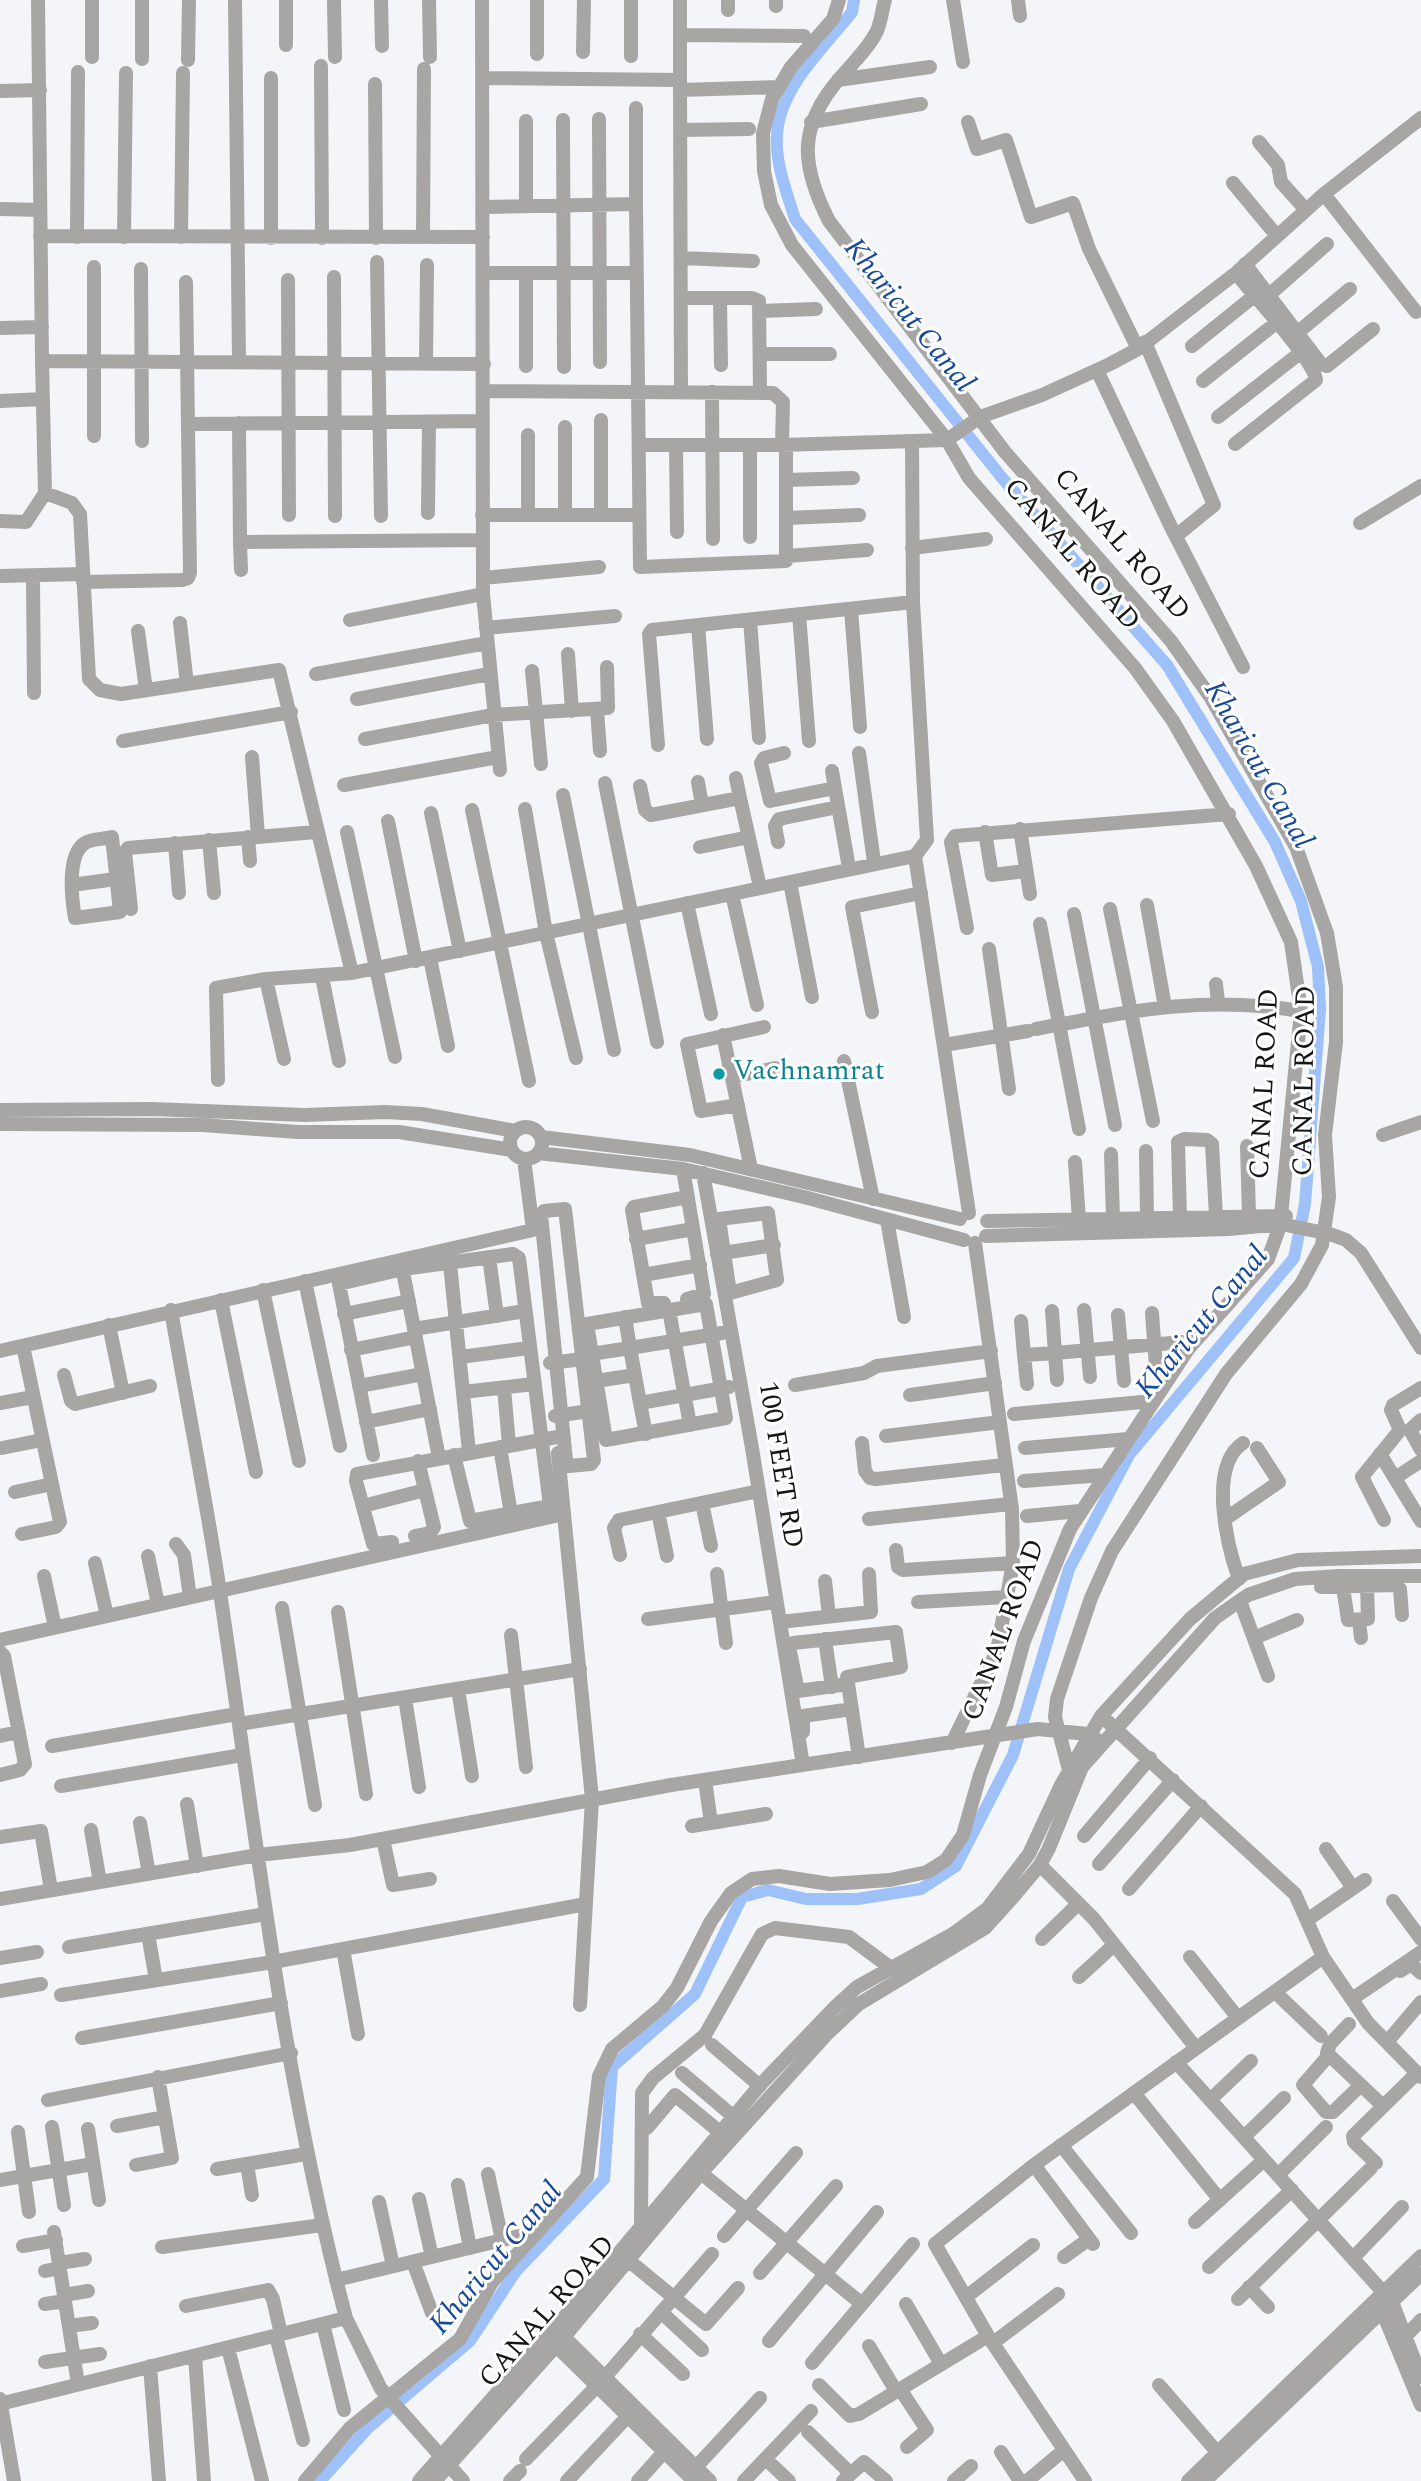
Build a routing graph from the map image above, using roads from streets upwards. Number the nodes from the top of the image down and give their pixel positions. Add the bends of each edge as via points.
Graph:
1 (38, 0) edge
2 (92, 0) edge
3 (142, 0) edge
4 (189, 0) edge
5 (235, 0) edge
6 (286, 0) edge
7 (334, 0) edge
8 (381, 0) edge
9 (429, 0) edge
10 (482, 0) edge
11 (537, 0) edge
12 (584, 0) edge
13 (631, 0) edge
14 (680, 0) edge
15 (839, 0) edge
16 (885, 0) edge
17 (953, 0) edge
18 (1018, 0) edge
19 (1020, 16) dead end
20 (680, 35) junction
21 (804, 36) dead end
22 (286, 45) dead end
23 (382, 46) dead end
24 (583, 52) dead end
25 (537, 54) dead end
26 (631, 56) dead end
27 (92, 57) dead end
28 (335, 57) dead end
29 (142, 58) dead end
30 (963, 62) dead end
31 (321, 66) dead end
32 (930, 67) dead end
33 (78, 72) dead end
34 (126, 73) dead end
35 (271, 78) dead end
36 (483, 78) junction
37 (838, 80) junction
38 (375, 84) dead end
39 (680, 85) junction
40 (779, 87) junction
41 (40, 90) junction
42 (0, 91) edge
43 (921, 104) dead end
44 (636, 108) dead end
45 (1421, 118) edge
46 (599, 119) dead end
47 (563, 120) dead end
48 (526, 121) dead end
49 (811, 122) junction
50 (968, 122) dead end
51 (749, 129) dead end
52 (680, 130) junction
53 (1259, 142) dead end
54 (1233, 183) dead end
55 (1324, 194) junction
56 (636, 204) junction
57 (563, 205) junction
58 (599, 205) junction
59 (526, 206) junction
60 (484, 207) junction
61 (0, 209) edge
62 (40, 210) junction
63 (1306, 210) junction
64 (40, 236) junction
65 (1277, 236) junction
66 (77, 237) junction
67 (124, 237) junction
68 (181, 237) junction
69 (322, 237) junction
70 (423, 237) junction
71 (483, 237) junction
72 (271, 238) junction
73 (376, 238) junction
74 (237, 239) junction
75 (1327, 244) dead end
76 (681, 258) junction
77 (752, 261) dead end
78 (377, 262) dead end
79 (427, 265) dead end
80 (94, 267) dead end
81 (141, 269) dead end
82 (1240, 269) junction
83 (599, 272) junction
84 (483, 273) junction
85 (526, 273) junction
86 (564, 273) junction
87 (637, 273) junction
88 (334, 277) dead end
89 (288, 280) dead end
90 (186, 282) dead end
91 (1350, 289) dead end
92 (1262, 296) junction
93 (720, 298) junction
94 (681, 299) junction
95 (816, 309) dead end
96 (760, 311) junction
97 (1416, 312) dead end
98 (1276, 323) junction
99 (42, 327) junction
100 (0, 328) edge
101 (1374, 329) dead end
102 (1297, 333) junction
103 (1141, 346) junction
104 (1192, 346) dead end
105 (1300, 353) junction
106 (760, 354) junction
107 (830, 354) dead end
108 (42, 361) junction
109 (94, 362) junction
110 (141, 362) junction
111 (239, 362) junction
112 (600, 362) dead end
113 (188, 363) junction
114 (288, 363) junction
115 (335, 363) junction
116 (379, 363) junction
117 (426, 364) junction
118 (484, 364) junction
119 (721, 365) dead end
120 (526, 366) dead end
121 (564, 367) dead end
122 (1097, 370) junction
123 (1203, 381) dead end
124 (484, 391) junction
125 (636, 392) junction
126 (681, 392) junction
127 (712, 392) junction
128 (760, 393) junction
129 (43, 399) junction
130 (0, 401) edge
131 (1218, 417) dead end
132 (336, 420) junction
133 (601, 420) dead end
134 (976, 420) junction
135 (289, 421) junction
136 (381, 421) junction
137 (483, 421) junction
138 (239, 422) junction
139 (429, 422) junction
140 (188, 424) junction
141 (565, 428) dead end
142 (527, 435) dead end
143 (94, 436) dead end
144 (142, 442) dead end
145 (912, 442) junction
146 (949, 444) junction
147 (1235, 444) dead end
148 (639, 445) junction
149 (676, 445) junction
150 (712, 445) junction
151 (750, 445) junction
152 (784, 445) junction
153 (853, 478) dead end
154 (786, 480) junction
155 (1421, 486) edge
156 (45, 493) junction
157 (428, 513) dead end
158 (289, 515) dead end
159 (482, 515) junction
160 (528, 515) junction
161 (565, 515) junction
162 (601, 515) junction
163 (638, 515) junction
164 (859, 515) dead end
165 (335, 516) dead end
166 (381, 516) dead end
167 (786, 518) junction
168 (0, 521) edge
169 (1360, 523) dead end
170 (677, 532) dead end
171 (750, 537) dead end
172 (1176, 537) junction
173 (713, 538) dead end
174 (986, 538) dead end
175 (482, 540) junction
176 (240, 542) junction
177 (912, 548) junction
178 (867, 550) dead end
179 (787, 556) junction
180 (599, 567) dead end
181 (241, 570) dead end
182 (0, 576) edge
183 (33, 576) junction
184 (83, 578) junction
185 (483, 578) junction
186 (483, 594) junction
187 (913, 602) junction
188 (851, 609) junction
189 (799, 614) junction
190 (615, 616) dead end
191 (350, 620) dead end
192 (750, 620) junction
193 (180, 623) dead end
194 (698, 625) junction
195 (138, 631) dead end
196 (486, 636) junction
197 (568, 654) dead end
198 (607, 667) dead end
199 (1243, 667) dead end
200 (532, 671) dead end
201 (316, 674) dead end
202 (488, 674) junction
203 (187, 684) junction
204 (146, 690) junction
205 (34, 693) dead end
206 (357, 699) dead end
207 (597, 710) junction
208 (572, 711) junction
209 (291, 712) junction
210 (536, 714) junction
211 (493, 715) junction
212 (860, 727) dead end
213 (759, 738) dead end
214 (365, 739) dead end
215 (707, 739) dead end
216 (123, 741) dead end
217 (809, 741) dead end
218 (659, 745) dead end
219 (600, 751) dead end
220 (784, 753) dead end
221 (859, 753) dead end
222 (252, 757) dead end
223 (541, 764) dead end
224 (832, 771) dead end
225 (736, 778) dead end
226 (698, 782) dead end
227 (606, 783) dead end
228 (344, 785) dead end
229 (640, 786) dead end
230 (835, 788) junction
231 (563, 795) dead end
232 (740, 798) junction
233 (702, 805) junction
234 (838, 807) junction
235 (525, 808) dead end
236 (472, 810) dead end
237 (431, 813) dead end
238 (1229, 814) junction
239 (388, 821) dead end
240 (1020, 829) junction
241 (316, 832) junction
242 (347, 832) dead end
243 (985, 832) junction
244 (253, 837) junction
245 (748, 837) junction
246 (209, 840) junction
247 (778, 842) dead end
248 (175, 843) junction
249 (700, 847) dead end
250 (915, 856) junction
251 (250, 861) dead end
252 (874, 862) junction
253 (849, 868) junction
254 (1026, 871) junction
255 (122, 878) junction
256 (790, 882) junction
257 (79, 884) dead end
258 (760, 887) junction
259 (179, 893) dead end
260 (214, 893) dead end
261 (920, 893) junction
262 (732, 894) junction
263 (1030, 894) dead end
264 (687, 903) junction
265 (1147, 905) dead end
266 (131, 909) dead end
267 (1110, 909) dead end
268 (1074, 914) dead end
269 (631, 917) junction
270 (1040, 924) dead end
271 (589, 925) junction
272 (967, 928) dead end
273 (546, 933) junction
274 (500, 943) junction
275 (989, 949) dead end
276 (460, 951) junction
277 (423, 959) junction
278 (377, 968) junction
279 (352, 973) junction
280 (322, 977) junction
281 (266, 979) junction
282 (1216, 984) dead end
283 (813, 997) dead end
284 (1218, 1002) junction
285 (757, 1005) dead end
286 (1165, 1007) junction
287 (1130, 1011) junction
288 (1301, 1011) junction
289 (872, 1012) dead end
290 (711, 1014) dead end
291 (1094, 1017) junction
292 (1059, 1025) junction
293 (764, 1027) dead end
294 (723, 1035) junction
295 (1002, 1035) junction
296 (657, 1042) dead end
297 (944, 1045) junction
298 (448, 1046) dead end
299 (614, 1050) dead end
300 (395, 1057) dead end
301 (576, 1058) dead end
302 (284, 1059) dead end
303 (340, 1061) dead end
304 (844, 1061) dead end
305 (775, 1068) dead end
306 (733, 1077) junction
307 (218, 1080) dead end
308 (529, 1081) dead end
309 (1009, 1089) dead end
310 (738, 1105) junction
311 (0, 1110) edge
312 (1153, 1121) dead end
313 (1421, 1122) edge
314 (0, 1124) edge
315 (1115, 1125) dead end
316 (1079, 1129) dead end
317 (515, 1131) junction
318 (1384, 1135) dead end
319 (541, 1137) junction
320 (1247, 1146) dead end
321 (1146, 1152) dead end
322 (525, 1154) junction
323 (1111, 1154) dead end
324 (1075, 1162) dead end
325 (683, 1169) junction
326 (751, 1169) junction
327 (703, 1173) junction
328 (688, 1197) junction
329 (873, 1199) junction
330 (1249, 1215) junction
331 (964, 1216) junction
332 (1216, 1216) junction
333 (1180, 1217) junction
334 (1147, 1218) junction
335 (1113, 1219) junction
336 (887, 1220) junction
337 (1079, 1220) junction
338 (1282, 1220) junction
339 (1324, 1228) junction
340 (693, 1229) junction
341 (533, 1230) junction
342 (978, 1235) junction
343 (636, 1239) junction
344 (774, 1245) junction
345 (720, 1253) junction
346 (449, 1256) junction
347 (572, 1256) junction
348 (489, 1257) junction
349 (541, 1259) junction
350 (402, 1264) junction
351 (700, 1265) junction
352 (643, 1275) junction
353 (306, 1281) junction
354 (263, 1290) junction
355 (221, 1300) junction
356 (409, 1301) junction
357 (578, 1307) junction
358 (171, 1310) junction
359 (547, 1310) junction
360 (669, 1310) junction
361 (1084, 1310) dead end
362 (525, 1311) junction
363 (1052, 1311) dead end
364 (1152, 1313) dead end
365 (344, 1314) junction
366 (1118, 1315) dead end
367 (497, 1316) junction
368 (625, 1317) junction
369 (904, 1317) dead end
370 (1021, 1321) dead end
371 (456, 1322) junction
372 (109, 1325) junction
373 (731, 1331) junction
374 (1421, 1331) edge
375 (415, 1333) junction
376 (712, 1334) junction
377 (674, 1340) junction
378 (1195, 1341) junction
379 (1154, 1344) junction
380 (23, 1346) junction
381 (1121, 1347) junction
382 (530, 1348) junction
383 (630, 1348) junction
384 (1421, 1348) edge
385 (352, 1350) junction
386 (1087, 1350) junction
387 (0, 1351) edge
388 (991, 1351) junction
389 (1055, 1353) junction
390 (1024, 1355) junction
391 (460, 1357) junction
392 (587, 1357) junction
393 (553, 1363) junction
394 (1156, 1367) dead end
395 (423, 1374) junction
396 (64, 1375) dead end
397 (635, 1375) junction
398 (1090, 1377) dead end
399 (1057, 1380) dead end
400 (596, 1381) junction
401 (1124, 1381) dead end
402 (995, 1383) junction
403 (534, 1384) junction
404 (1027, 1384) dead end
405 (741, 1385) junction
406 (795, 1385) dead end
407 (359, 1386) junction
408 (150, 1387) dead end
409 (504, 1388) junction
410 (722, 1388) junction
411 (1421, 1388) edge
412 (463, 1392) junction
413 (123, 1393) junction
414 (684, 1395) junction
415 (910, 1395) dead end
416 (33, 1397) junction
417 (1153, 1401) junction
418 (0, 1403) edge
419 (640, 1403) junction
420 (430, 1409) junction
421 (589, 1411) junction
422 (1014, 1414) dead end
423 (558, 1415) junction
424 (1421, 1420) edge
425 (366, 1422) junction
426 (1000, 1422) junction
427 (690, 1425) junction
428 (646, 1434) junction
429 (886, 1436) dead end
430 (557, 1437) junction
431 (1128, 1439) junction
432 (42, 1440) junction
433 (541, 1440) junction
434 (862, 1443) dead end
435 (340, 1446) dead end
436 (505, 1446) junction
437 (2, 1448) dead end
438 (1026, 1448) dead end
439 (1421, 1450) edge
440 (469, 1452) junction
441 (1380, 1454) junction
442 (373, 1455) dead end
443 (454, 1455) junction
444 (439, 1458) junction
445 (299, 1461) dead end
446 (418, 1461) junction
447 (1421, 1461) edge
448 (1004, 1465) junction
449 (256, 1472) dead end
450 (1104, 1475) junction
451 (1395, 1478) junction
452 (1024, 1481) dead end
453 (51, 1484) junction
454 (425, 1490) junction
455 (759, 1491) junction
456 (15, 1492) dead end
457 (702, 1503) junction
458 (1010, 1504) junction
459 (363, 1506) junction
460 (1080, 1511) junction
461 (658, 1512) junction
462 (511, 1514) junction
463 (564, 1514) junction
464 (1027, 1516) dead end
465 (869, 1519) dead end
466 (1225, 1519) junction
467 (1384, 1520) dead end
468 (1421, 1521) edge
469 (22, 1534) dead end
470 (176, 1544) dead end
471 (711, 1546) dead end
472 (897, 1550) dead end
473 (620, 1555) dead end
474 (148, 1556) dead end
475 (667, 1556) dead end
476 (1421, 1556) edge
477 (95, 1563) dead end
478 (1013, 1563) junction
479 (717, 1574) dead end
480 (869, 1574) dead end
481 (44, 1576) dead end
482 (1421, 1576) edge
483 (1239, 1578) junction
484 (825, 1581) dead end
485 (1355, 1584) junction
486 (1321, 1587) dead end
487 (220, 1590) junction
488 (190, 1597) junction
489 (1006, 1597) junction
490 (1240, 1601) junction
491 (776, 1602) junction
492 (918, 1602) dead end
493 (158, 1604) junction
494 (282, 1608) dead end
495 (722, 1609) junction
496 (338, 1612) dead end
497 (1402, 1615) dead end
498 (107, 1616) junction
499 (829, 1616) junction
500 (648, 1619) dead end
501 (1297, 1620) dead end
502 (1359, 1620) junction
503 (780, 1622) junction
504 (55, 1627) junction
505 (510, 1635) dead end
506 (1254, 1638) junction
507 (1361, 1638) dead end
508 (0, 1639) edge
509 (825, 1639) junction
510 (726, 1643) dead end
511 (0, 1652) edge
512 (580, 1669) junction
513 (1268, 1676) dead end
514 (4, 1679) edge
515 (515, 1680) junction
516 (848, 1684) junction
517 (832, 1686) junction
518 (458, 1689) junction
519 (405, 1698) junction
520 (351, 1707) junction
521 (852, 1709) junction
522 (299, 1714) junction
523 (1101, 1716) junction
524 (238, 1719) junction
525 (1115, 1728) junction
526 (1061, 1731) junction
527 (19, 1732) junction
528 (803, 1734) dead end
529 (1088, 1734) junction
530 (998, 1735) junction
531 (0, 1736) edge
532 (952, 1743) junction
533 (1102, 1743) junction
534 (52, 1746) dead end
535 (242, 1755) junction
536 (859, 1757) junction
537 (1150, 1758) junction
538 (803, 1765) junction
539 (526, 1767) dead end
540 (1069, 1770) junction
541 (0, 1775) edge
542 (472, 1776) dead end
543 (705, 1780) junction
544 (1173, 1780) junction
545 (61, 1786) dead end
546 (419, 1787) dead end
547 (366, 1794) dead end
548 (593, 1799) junction
549 (187, 1804) dead end
550 (315, 1805) dead end
551 (1201, 1806) junction
552 (766, 1814) dead end
553 (140, 1823) dead end
554 (711, 1823) junction
555 (692, 1826) dead end
556 (91, 1830) dead end
557 (1084, 1836) dead end
558 (1, 1837) edge
559 (383, 1839) junction
560 (1326, 1849) dead end
561 (258, 1855) junction
562 (1099, 1864) dead end
563 (1040, 1865) junction
564 (197, 1866) junction
565 (149, 1874) junction
566 (430, 1879) dead end
567 (100, 1882) junction
568 (1129, 1889) dead end
569 (51, 1890) junction
570 (0, 1899) edge
571 (1393, 1901) dead end
572 (586, 1904) junction
573 (1078, 1904) junction
574 (266, 1914) junction
575 (1307, 1920) junction
576 (148, 1934) junction
577 (1421, 1939) edge
578 (1042, 1940) dead end
579 (1114, 1945) junction
580 (69, 1947) dead end
581 (343, 1949) junction
582 (37, 1952) dead end
583 (1421, 1952) edge
584 (1190, 1957) dead end
585 (1323, 1957) junction
586 (0, 1958) edge
587 (273, 1962) junction
588 (895, 1972) junction
589 (1421, 1973) edge
590 (1393, 1976) dead end
591 (1079, 1977) dead end
592 (156, 1980) junction
593 (41, 1984) dead end
594 (0, 1991) edge
595 (1275, 1992) junction
596 (61, 1995) dead end
597 (1352, 1999) junction
598 (1421, 2002) edge
599 (281, 2003) junction
600 (580, 2005) dead end
601 (1238, 2018) junction
602 (1349, 2024) dead end
603 (358, 2034) dead end
604 (1321, 2036) dead end
605 (82, 2038) dead end
606 (1387, 2042) junction
607 (712, 2045) dead end
608 (1196, 2048) junction
609 (291, 2053) junction
610 (1329, 2054) junction
611 (1176, 2062) junction
612 (1251, 2062) dead end
613 (682, 2073) dead end
614 (1419, 2075) edge
615 (158, 2077) junction
616 (1360, 2085) junction
617 (760, 2086) junction
618 (1134, 2093) junction
619 (1284, 2098) dead end
620 (48, 2100) dead end
621 (1210, 2100) junction
622 (1383, 2106) junction
623 (165, 2117) junction
624 (734, 2117) junction
625 (117, 2126) dead end
626 (52, 2127) dead end
627 (1326, 2127) dead end
628 (647, 2128) dead end
629 (88, 2129) dead end
630 (18, 2132) dead end
631 (720, 2133) junction
632 (1244, 2137) junction
633 (1061, 2146) junction
634 (796, 2153) dead end
635 (306, 2154) junction
636 (1264, 2160) junction
637 (93, 2164) junction
638 (247, 2164) junction
639 (136, 2165) dead end
640 (1034, 2165) junction
641 (217, 2169) dead end
642 (59, 2170) junction
643 (701, 2173) junction
644 (488, 2174) dead end
645 (1278, 2175) junction
646 (24, 2176) junction
647 (0, 2180) edge
648 (457, 2185) dead end
649 (836, 2186) dead end
650 (1292, 2190) junction
651 (252, 2195) dead end
652 (419, 2199) dead end
653 (99, 2200) dead end
654 (1220, 2200) junction
655 (379, 2202) dead end
656 (64, 2205) dead end
657 (1402, 2207) dead end
658 (747, 2211) junction
659 (29, 2212) dead end
660 (877, 2212) dead end
661 (1318, 2219) junction
662 (1195, 2222) dead end
663 (641, 2224) junction
664 (322, 2225) junction
665 (1130, 2233) dead end
666 (519, 2236) dead end
667 (724, 2236) dead end
668 (502, 2240) junction
669 (641, 2243) junction
670 (786, 2243) junction
671 (913, 2244) dead end
672 (1033, 2245) dead end
673 (23, 2246) dead end
674 (162, 2247) dead end
675 (470, 2248) junction
676 (712, 2254) dead end
677 (1421, 2256) edge
678 (432, 2257) junction
679 (1063, 2257) dead end
680 (1353, 2258) junction
681 (85, 2259) dead end
682 (628, 2260) junction
683 (413, 2262) junction
684 (60, 2266) junction
685 (393, 2266) junction
686 (1209, 2267) dead end
687 (45, 2271) dead end
688 (760, 2273) dead end
689 (825, 2274) junction
690 (1421, 2274) edge
691 (336, 2280) junction
692 (1250, 2287) junction
693 (738, 2288) dead end
694 (88, 2291) dead end
695 (1058, 2294) dead end
696 (675, 2297) junction
697 (966, 2297) junction
698 (65, 2298) junction
699 (1238, 2299) dead end
700 (1384, 2302) junction
701 (45, 2304) dead end
702 (906, 2304) dead end
703 (862, 2305) junction
704 (186, 2306) dead end
705 (1268, 2307) dead end
706 (661, 2312) junction
707 (432, 2314) dead end
708 (346, 2318) junction
709 (1421, 2320) edge
710 (92, 2323) dead end
711 (323, 2324) junction
712 (69, 2326) junction
713 (640, 2334) junction
714 (279, 2335) junction
715 (555, 2337) junction
716 (1405, 2337) junction
717 (991, 2339) junction
718 (769, 2341) dead end
719 (869, 2346) dead end
720 (228, 2348) junction
721 (702, 2350) dead end
722 (100, 2354) dead end
723 (195, 2356) junction
724 (74, 2358) junction
725 (45, 2362) dead end
726 (812, 2363) dead end
727 (941, 2364) junction
728 (150, 2366) junction
729 (683, 2374) dead end
730 (1421, 2377) edge
731 (601, 2381) junction
732 (78, 2384) junction
733 (819, 2385) dead end
734 (1159, 2385) dead end
735 (898, 2390) junction
736 (760, 2398) dead end
737 (0, 2402) edge
738 (1421, 2404) edge
739 (344, 2410) dead end
740 (811, 2411) dead end
741 (628, 2416) junction
742 (808, 2432) dead end
743 (303, 2440) dead end
744 (907, 2447) dead end
745 (1064, 2450) junction
746 (664, 2452) junction
747 (1001, 2452) dead end
748 (1218, 2453) junction
749 (444, 2462) junction
750 (772, 2465) dead end
751 (519, 2470) edge
752 (695, 2474) edge
753 (847, 2477) edge
754 (14, 2481) edge
755 (159, 2481) edge
756 (204, 2481) edge
757 (262, 2481) edge
758 (305, 2481) edge
759 (419, 2481) edge
760 (435, 2481) edge
761 (463, 2481) edge
762 (567, 2481) edge
763 (638, 2481) edge
764 (710, 2481) edge
765 (744, 2481) edge
766 (789, 2481) edge
767 (886, 2481) edge
768 (1020, 2481) edge
769 (1027, 2481) edge
770 (1085, 2481) edge
771 (1188, 2481) edge
772 (1205, 2481) edge

1 - 41 street
2 - 27 street
3 - 29 street
4 - 68 street
5 - 74 street
6 - 22 street
7 - 28 street
8 - 23 street
9 - 70 street
10 - 36 street
11 - 25 street
12 - 24 street
13 - 26 street
14 - 20 street
15 - 40 street, CANAL ROAD via 833,19
16 - 37 street, CANAL ROAD via 870,44
17 - 30 street
18 - 19 street
20 - 21 street
20 - 39 street
31 - 69 street
32 - 37 street
33 - 66 street
34 - 67 street
35 - 72 street
36 - 39 street
36 - 60 street
37 - 49 street, CANAL ROAD
38 - 73 street
39 - 40 street
39 - 52 street
40 - 146 street, CANAL ROAD via 763,133 771,205 792,245
41 - 42 street
41 - 62 street
43 - 49 street
44 - 56 street
45 - 55 street
46 - 58 street
47 - 57 street
48 - 59 street
49 - 134 street, CANAL ROAD via 808,166 829,221
50 - 103 street via 977,149 1006,140 1031,217 1073,203 1089,249
51 - 52 street
52 - 76 street
53 - 63 street via 1278,165 1281,182
54 - 65 street
55 - 63 street
55 - 97 street
56 - 58 street
56 - 87 street
57 - 58 street
57 - 59 street
57 - 86 street
58 - 83 street
59 - 60 street
60 - 71 street
61 - 62 street
62 - 64 street
63 - 65 street
64 - 66 street
64 - 99 street
65 - 82 street
66 - 67 street
67 - 68 street
68 - 74 street
69 - 72 street
69 - 73 street
70 - 71 street
70 - 73 street
71 - 84 street
72 - 74 street
74 - 111 street
75 - 92 street
76 - 77 street
76 - 94 street
78 - 116 street
79 - 117 street
80 - 109 street
81 - 110 street
82 - 92 street
82 - 103 street
83 - 86 street
83 - 87 street
83 - 112 street
84 - 85 street
84 - 118 street
85 - 86 street
85 - 120 street
86 - 121 street
87 - 125 street
88 - 115 street
89 - 114 street
90 - 113 street
91 - 102 street
92 - 98 street
92 - 102 street
92 - 104 street
93 - 94 street
93 - 96 street via 757,299
93 - 119 street
94 - 126 street
95 - 96 street
96 - 106 street
98 - 105 street
98 - 123 street
99 - 100 street
99 - 108 street
101 - 102 street via 1327,366
103 - 122 street
103 - 172 street via 1213,505
105 - 131 street
105 - 147 street via 1316,380
106 - 107 street
106 - 128 street
108 - 109 street
108 - 129 street
109 - 110 street
109 - 143 street
110 - 113 street
110 - 144 street
111 - 113 street
111 - 114 street
113 - 140 street
114 - 115 street
114 - 135 street
115 - 116 street
115 - 132 street
116 - 117 street
116 - 136 street
117 - 118 street
118 - 124 street
122 - 134 street
122 - 172 street
124 - 125 street
124 - 137 street
125 - 126 street
125 - 148 street
126 - 127 street
127 - 128 street
127 - 150 street
128 - 152 street via 773,393 783,402
129 - 130 street
129 - 156 street
132 - 135 street
132 - 136 street
132 - 165 street
133 - 162 street
134 - 146 street
134 - 339 street, CANAL ROAD via 1171,641 1210,698 1296,847 1327,933 1336,987 1336,1042 1325,1135 1329,1197
135 - 138 street
135 - 158 street
136 - 139 street
136 - 166 street
137 - 139 street
137 - 159 street
138 - 140 street
138 - 176 street
139 - 157 street
140 - 184 street via 188,578
141 - 161 street
142 - 160 street
145 - 146 street
145 - 152 street
145 - 177 street
146 - 238 street, CANAL ROAD via 969,478 1135,668
148 - 149 street
148 - 163 street
149 - 150 street
149 - 170 street
150 - 151 street
150 - 173 street
151 - 152 street
151 - 171 street
152 - 154 street
153 - 154 street
154 - 167 street
155 - 169 street
156 - 168 street via 26,522
156 - 184 street via 78,508
159 - 160 street
159 - 175 street
160 - 161 street
161 - 162 street
162 - 163 street
163 - 179 street via 640,567 779,563
164 - 167 street
167 - 179 street
172 - 199 street
174 - 177 street
175 - 176 street
175 - 185 street
176 - 181 street
177 - 187 street
178 - 179 street
180 - 185 street
182 - 183 street
183 - 184 street
183 - 205 street
184 - 204 street via 89,679 113,694
185 - 186 street
186 - 191 street
186 - 196 street
187 - 188 street
187 - 250 street via 927,840
188 - 189 street
188 - 212 street
189 - 192 street
189 - 217 street
190 - 196 street
192 - 194 street
192 - 213 street
193 - 203 street
194 - 215 street
194 - 218 street via 650,632
195 - 204 street
196 - 201 street
196 - 202 street
197 - 208 street
198 - 207 street via 608,708
200 - 210 street
202 - 206 street
202 - 211 street
203 - 204 street
203 - 209 street via 279,670
207 - 208 street
207 - 219 street
208 - 210 street
209 - 216 street
209 - 241 street
210 - 211 street
210 - 223 street
211 - 214 street
211 - 228 street via 499,763
220 - 230 street via 761,763 769,801
221 - 252 street
222 - 244 street
224 - 230 street
225 - 232 street
226 - 233 street
227 - 269 street
229 - 233 street via 645,810 651,815
230 - 234 street
231 - 271 street
232 - 233 street
232 - 245 street
234 - 247 street via 779,819 775,826
234 - 253 street
235 - 273 street
236 - 274 street
237 - 276 street
238 - 240 street
238 - 288 street, CANAL ROAD via 1291,942
239 - 277 street
240 - 243 street
240 - 254 street
241 - 244 street
241 - 279 street
242 - 278 street
243 - 254 street via 992,875
243 - 272 street via 959,834 951,842
244 - 246 street
244 - 251 street
245 - 249 street
245 - 258 street
246 - 248 street
246 - 260 street
248 - 255 street via 128,848
248 - 259 street
250 - 252 street
250 - 261 street
252 - 253 street
253 - 256 street
254 - 263 street
255 - 255 street via 120,912 75,918 73,867 85,843 112,837
255 - 257 street
255 - 266 street
256 - 258 street
256 - 283 street
258 - 262 street
261 - 289 street via 852,907
261 - 297 street
262 - 264 street
262 - 285 street
264 - 269 street
264 - 290 street
265 - 286 street
267 - 287 street
268 - 291 street
269 - 271 street
269 - 296 street
270 - 292 street
271 - 273 street
271 - 299 street
273 - 274 street
273 - 301 street
274 - 276 street
274 - 308 street
275 - 295 street
276 - 277 street
277 - 278 street
277 - 298 street
278 - 279 street
278 - 300 street
279 - 280 street
280 - 281 street
280 - 303 street
281 - 302 street
281 - 307 street via 216,988
282 - 284 street
284 - 286 street
284 - 288 street
286 - 287 street
287 - 291 street
287 - 312 street
288 - 338 street, CANAL ROAD
291 - 292 street
291 - 315 street
292 - 295 street
292 - 316 street
293 - 294 street
294 - 306 street
294 - 310 street via 689,1042 687,1049 701,1111
295 - 297 street
295 - 309 street
297 - 331 street
304 - 329 street
305 - 306 street
306 - 310 street
310 - 326 street
311 - 317 street via 385,1112
313 - 318 street
314 - 322 street via 398,1132
317 - 319 street via 530,1128
317 - 322 street via 511,1141
319 - 322 street
319 - 326 street via 690,1155
320 - 330 street
321 - 334 street
322 - 325 street
322 - 341 street
323 - 335 street
324 - 337 street
325 - 327 street
325 - 328 street
326 - 329 street
327 - 336 street
327 - 345 street, 100 FEET RD
328 - 340 street
328 - 343 street via 634,1207
329 - 331 street
330 - 332 street
330 - 338 street
331 - 342 street via 958,1232
331 - 342 street via 979,1213
332 - 333 street
332 - 333 street via 1212,1144 1184,1139 1178,1142
333 - 334 street
334 - 335 street
335 - 337 street
336 - 342 street
336 - 369 street
337 - 342 street
338 - 339 street
338 - 342 street via 1229,1228
338 - 378 street, CANAL ROAD via 1268,1259
339 - 374 street via 1354,1234 1370,1250
339 - 384 street via 1361,1253
339 - 526 street, CANAL ROAD via 1314,1265 1226,1374 1112,1551 1057,1699 1055,1717
340 - 343 street
340 - 351 street
341 - 346 street
341 - 349 street
342 - 388 street
343 - 352 street
344 - 345 street
344 - 345 street via 768,1213 722,1217 718,1221
344 - 345 street via 777,1280 734,1293 729,1291
345 - 373 street, 100 FEET RD
346 - 348 street
346 - 350 street
346 - 371 street
347 - 349 street
347 - 349 street via 566,1210 554,1210 541,1214
347 - 357 street
348 - 362 street via 513,1254 519,1258
348 - 367 street
349 - 359 street
350 - 353 street
350 - 356 street
350 - 365 street via 339,1284
351 - 352 street
351 - 352 street via 703,1296 650,1305
353 - 354 street
353 - 435 street
354 - 355 street
354 - 445 street
355 - 358 street
355 - 449 street
356 - 365 street
356 - 375 street
357 - 359 street
357 - 392 street
358 - 372 street
358 - 487 street
359 - 393 street
360 - 368 street
360 - 376 street via 706,1304
360 - 377 street
361 - 386 street
362 - 367 street
362 - 382 street
363 - 389 street
364 - 379 street
365 - 385 street
366 - 381 street
367 - 371 street
368 - 383 street
368 - 392 street via 588,1323
370 - 390 street
371 - 375 street
371 - 391 street
372 - 380 street
372 - 413 street
373 - 376 street
373 - 405 street, 100 FEET RD
375 - 385 street
375 - 395 street
376 - 377 street
376 - 410 street
377 - 383 street
377 - 414 street
378 - 379 street
378 - 417 street, CANAL ROAD
379 - 381 street
379 - 394 street
380 - 387 street
380 - 416 street
381 - 386 street
381 - 401 street
382 - 391 street
382 - 403 street
383 - 392 street
383 - 397 street
385 - 407 street
386 - 389 street
386 - 398 street
388 - 402 street
388 - 406 street via 877,1366 864,1373
389 - 390 street
389 - 399 street
390 - 404 street
391 - 412 street
392 - 393 street
392 - 400 street
392 - 421 street
393 - 423 street
395 - 407 street
395 - 420 street
396 - 413 street via 72,1403
397 - 400 street
397 - 419 street
400 - 428 street via 606,1440
402 - 415 street
402 - 426 street
403 - 409 street
403 - 433 street
405 - 410 street
405 - 455 street, 100 FEET RD
407 - 425 street
408 - 413 street
409 - 412 street
409 - 436 street
410 - 414 street
410 - 427 street via 726,1418
411 - 441 street via 1393,1405 1400,1430
412 - 440 street
414 - 419 street
414 - 427 street
416 - 418 street
416 - 432 street
417 - 422 street
417 - 431 street, CANAL ROAD
419 - 428 street
420 - 425 street
420 - 444 street
421 - 423 street
421 - 423 street via 594,1460 580,1465 566,1463
423 - 430 street
424 - 439 street via 1410,1430
425 - 442 street
426 - 429 street
426 - 448 street
427 - 428 street
430 - 433 street
430 - 463 street
431 - 438 street
431 - 450 street, CANAL ROAD
432 - 437 street
432 - 453 street
433 - 436 street
433 - 462 street via 551,1504
434 - 448 street via 865,1471 876,1479
436 - 440 street
436 - 462 street
440 - 443 street
441 - 451 street
441 - 467 street via 1362,1480
443 - 444 street
443 - 462 street via 470,1521
444 - 446 street
446 - 454 street
446 - 459 street via 357,1474
447 - 451 street
448 - 458 street
450 - 452 street
450 - 460 street, CANAL ROAD
451 - 468 street
453 - 456 street
453 - 469 street via 59,1525
454 - 459 street
454 - 459 street via 433,1529 404,1539 373,1544
455 - 457 street
455 - 491 street, 100 FEET RD
457 - 461 street
457 - 471 street
458 - 465 street
458 - 478 street
460 - 464 street
460 - 530 street, CANAL ROAD via 1028,1629
461 - 473 street via 616,1521
461 - 475 street
463 - 487 street
463 - 512 street
466 - 466 street via 1228,1459 1250,1445 1279,1482
466 - 483 street via 1229,1552
470 - 488 street via 184,1555
472 - 478 street via 898,1567 903,1570
474 - 493 street
476 - 483 street via 1298,1560
477 - 498 street
478 - 489 street
479 - 495 street
480 - 499 street via 871,1612
481 - 504 street
482 - 485 street
483 - 523 street via 1190,1619
484 - 499 street
485 - 486 street
485 - 490 street via 1295,1579
485 - 497 street via 1397,1586
485 - 502 street via 1369,1617
485 - 502 street via 1346,1619
487 - 488 street
487 - 524 street
488 - 493 street
489 - 492 street
489 - 532 street via 996,1651
490 - 506 street
490 - 525 street via 1215,1618
491 - 495 street
491 - 503 street, 100 FEET RD
493 - 498 street
494 - 522 street
495 - 500 street
495 - 510 street
496 - 520 street
498 - 504 street
499 - 503 street
501 - 506 street
502 - 507 street
503 - 538 street, 100 FEET RD
504 - 508 street
505 - 515 street
506 - 513 street
509 - 516 street via 898,1634 901,1667 850,1675
509 - 517 street
509 - 517 street via 789,1647 795,1689
511 - 514 street
512 - 515 street
512 - 548 street
514 - 527 street
515 - 518 street
515 - 539 street
516 - 517 street
516 - 521 street
518 - 519 street
518 - 542 street
519 - 520 street
519 - 546 street
520 - 522 street
520 - 547 street
521 - 528 street via 803,1716
521 - 536 street
522 - 524 street
522 - 550 street
523 - 525 street
523 - 529 street
524 - 534 street
524 - 535 street
525 - 533 street
525 - 537 street
526 - 529 street
526 - 530 street
526 - 540 street, CANAL ROAD
527 - 531 street
527 - 541 street via 24,1767
529 - 533 street
529 - 540 street
530 - 532 street
530 - 758 street, CANAL ROAD via 963,1835 946,1860 927,1872 858,1884 779,1876 752,1880 730,1894 677,1988 663,2006 612,2049 599,2076 587,2176 492,2282 460,2339 351,2428
532 - 536 street
533 - 563 street via 1076,1779
535 - 545 street
535 - 561 street
536 - 538 street
537 - 544 street
537 - 557 street
538 - 543 street
540 - 588 street via 1030,1854 987,1909
543 - 548 street
543 - 554 street
544 - 551 street
544 - 562 street
548 - 559 street
548 - 572 street
549 - 564 street
551 - 568 street
551 - 575 street via 1295,1894
552 - 554 street
553 - 565 street
554 - 555 street
556 - 567 street
558 - 569 street via 41,1831
559 - 561 street
559 - 566 street via 393,1885
560 - 575 street via 1359,1884
561 - 564 street
561 - 574 street
563 - 573 street
563 - 588 street via 985,1928
564 - 565 street
565 - 567 street
567 - 569 street
569 - 570 street
571 - 577 street
572 - 581 street
572 - 600 street
573 - 578 street
573 - 579 street
574 - 576 street
574 - 587 street
575 - 585 street
576 - 580 street
576 - 592 street
579 - 591 street
579 - 608 street
581 - 587 street
581 - 603 street
582 - 586 street
583 - 597 street
584 - 601 street
585 - 595 street
585 - 597 street
587 - 592 street
587 - 599 street
588 - 617 street via 857,1987
588 - 643 street via 827,2035
588 - 663 street, CANAL ROAD via 849,1937 775,1928 762,1934 705,2035 653,2078 642,2093
589 - 590 street via 1411,1964
592 - 596 street
593 - 594 street
595 - 601 street
595 - 604 street
597 - 606 street
598 - 606 street
599 - 605 street
599 - 609 street
601 - 608 street
602 - 610 street via 1330,2044
606 - 614 street
607 - 617 street
608 - 611 street
609 - 615 street
609 - 635 street
610 - 616 street
610 - 616 street via 1303,2085 1326,2112 1333,2112
611 - 618 street
611 - 621 street
612 - 621 street
613 - 624 street
614 - 622 street
615 - 620 street
615 - 623 street
616 - 622 street
617 - 624 street
618 - 633 street
618 - 654 street
619 - 632 street
621 - 632 street
622 - 661 street via 1353,2136 1373,2165
623 - 625 street
623 - 639 street via 172,2158
624 - 631 street
626 - 642 street
627 - 645 street
628 - 631 street via 675,2095
629 - 637 street
630 - 646 street
631 - 663 street
632 - 636 street
633 - 640 street
633 - 665 street
634 - 658 street
635 - 638 street
635 - 664 street
636 - 645 street
636 - 654 street
637 - 642 street
637 - 653 street
638 - 641 street
638 - 651 street
640 - 679 street via 1091,2241
640 - 697 street via 934,2244
642 - 646 street
642 - 656 street
643 - 658 street
643 - 669 street
644 - 668 street
645 - 650 street
646 - 647 street
646 - 659 street
648 - 675 street
649 - 670 street
650 - 661 street
650 - 686 street
652 - 678 street
654 - 662 street
655 - 685 street
657 - 680 street
658 - 667 street
658 - 670 street
660 - 689 street
661 - 680 street
661 - 692 street
663 - 669 street, CANAL ROAD
663 - 715 street
664 - 674 street
664 - 691 street
666 - 668 street
668 - 675 street
669 - 682 street, CANAL ROAD
670 - 688 street
670 - 689 street
671 - 703 street
672 - 697 street
673 - 684 street via 55,2236
675 - 678 street
676 - 696 street
677 - 700 street
678 - 683 street
680 - 700 street
681 - 684 street
682 - 696 street
682 - 715 street, CANAL ROAD
683 - 685 street
683 - 707 street
684 - 687 street
684 - 698 street
685 - 691 street
689 - 703 street
689 - 718 street
690 - 700 street
691 - 708 street
692 - 699 street
692 - 705 street
693 - 696 street via 705,2324
694 - 698 street
695 - 717 street
696 - 706 street
697 - 717 street
698 - 701 street
698 - 712 street
700 - 716 street
700 - 738 street
700 - 748 street
700 - 772 street
702 - 727 street
703 - 726 street
704 - 714 street via 268,2290
706 - 713 street
706 - 721 street
708 - 711 street
708 - 749 street via 381,2389
709 - 716 street
710 - 712 street
711 - 714 street
711 - 739 street
712 - 724 street
713 - 729 street
713 - 731 street
714 - 720 street
714 - 743 street
715 - 731 street
715 - 749 street, CANAL ROAD
716 - 730 street
717 - 727 street
717 - 745 street
719 - 735 street
720 - 723 street
720 - 757 street
722 - 724 street
723 - 728 street
723 - 756 street
724 - 725 street
724 - 732 street
727 - 735 street
728 - 732 street
728 - 755 street
731 - 741 street
731 - 751 street
731 - 752 street
732 - 737 street
733 - 735 street via 850,2416
734 - 748 street
735 - 744 street via 927,2430
736 - 752 street
737 - 754 street
740 - 765 street
741 - 746 street
741 - 762 street
742 - 753 street
745 - 769 street
745 - 770 street
746 - 752 street
746 - 763 street
747 - 768 street
748 - 771 street
749 - 759 street
749 - 760 street, CANAL ROAD
749 - 761 street
750 - 766 street
752 - 764 street
753 - 767 street via 864,2462

